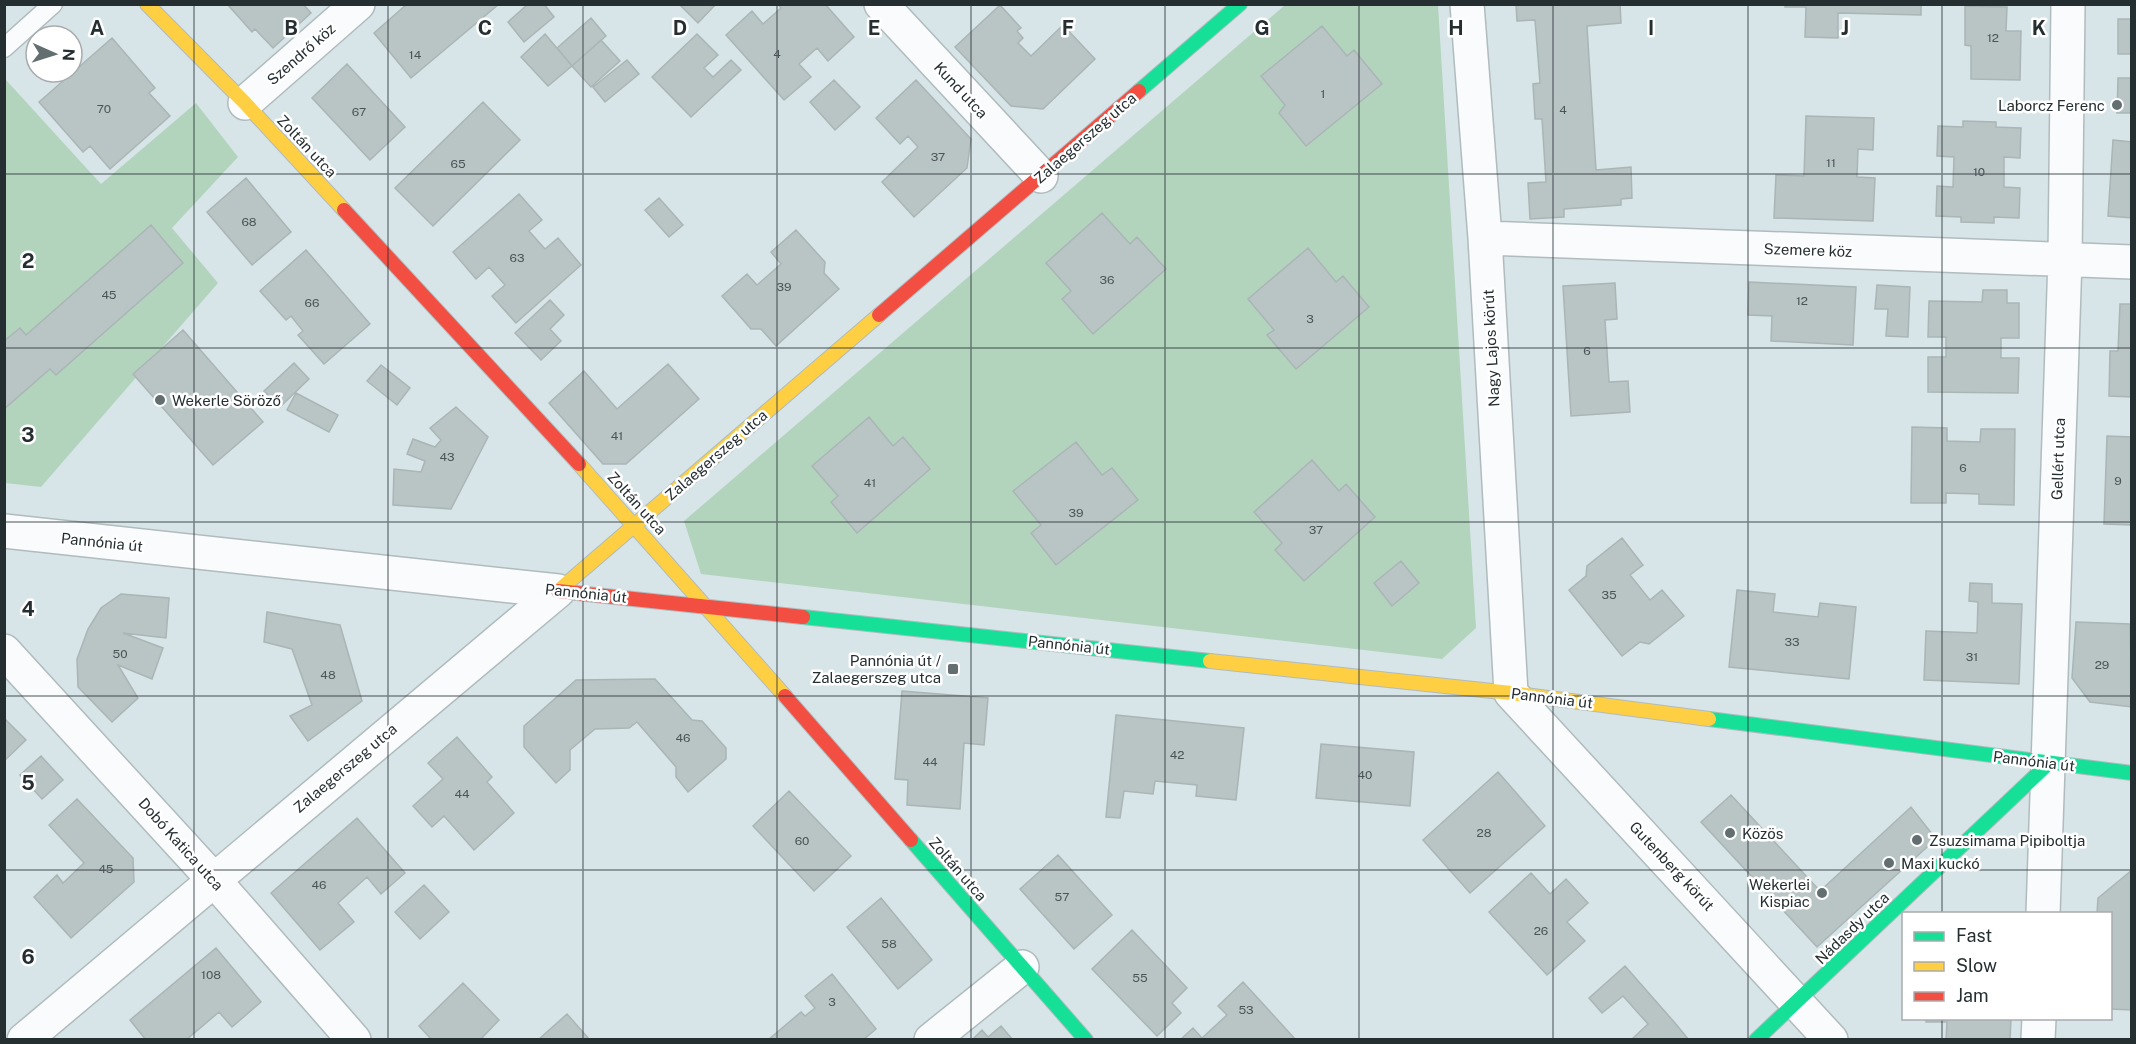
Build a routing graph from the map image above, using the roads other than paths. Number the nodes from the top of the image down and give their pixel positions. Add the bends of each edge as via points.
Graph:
1 (53, 4) edge
2 (147, 4) edge
3 (358, 4) edge
4 (881, 4) edge
5 (1240, 4) edge
6 (1467, 4) edge
7 (2068, 4) edge
8 (4, 48) edge
9 (245, 103) junction
10 (1041, 176) junction
11 (1485, 238) junction
12 (2065, 259) junction
13 (2132, 262) edge
14 (635, 525) junction
15 (4, 531) edge
16 (558, 591) junction
17 (707, 605) junction
18 (4, 651) edge
19 (1511, 693) junction
20 (2048, 764) junction
21 (2132, 773) edge
22 (213, 879) junction
23 (2043, 912) edge
24 (1022, 967) junction
25 (1798, 1001) junction
26 (2039, 1020) edge
27 (24, 1040) edge
28 (354, 1040) edge
29 (931, 1040) edge
30 (1086, 1040) edge
31 (1756, 1040) edge
32 (1831, 1040) edge
33 (2038, 1040) edge

1 - 8 lane
2 - 9 street, Zoltán utca
3 - 9 street, Szendrő köz
4 - 10 street, Kund utca
5 - 10 street, Zalaegerszeg utca
6 - 11 street, Nagy Lajos körút
7 - 12 street, Gellért utca
9 - 14 street, Zoltán utca
10 - 14 street, Zalaegerszeg utca
11 - 12 street, Szemere köz
11 - 19 street, Nagy Lajos körút
12 - 13 street, Szemere köz
12 - 20 street, Gellért utca
14 - 16 street, Zalaegerszeg utca
14 - 17 street, Zoltán utca
15 - 16 street, Pannónia út
16 - 17 street, Pannónia út
16 - 22 street, Zalaegerszeg utca
17 - 19 street, Pannónia út
17 - 24 street, Zoltán utca
18 - 22 street, Dobó Katica utca
19 - 20 street, Pannónia út
19 - 25 street, Gutenberg körút
20 - 21 street, Pannónia út
20 - 23 street, Gellért utca
20 - 25 street, Nádasdy utca
22 - 27 street, Zalaegerszeg utca
22 - 28 street, Dobó Katica utca
24 - 29 street
24 - 30 street, Zoltán utca
25 - 31 street, Nádasdy utca
25 - 32 street, Gutenberg körút
26 - 33 street

